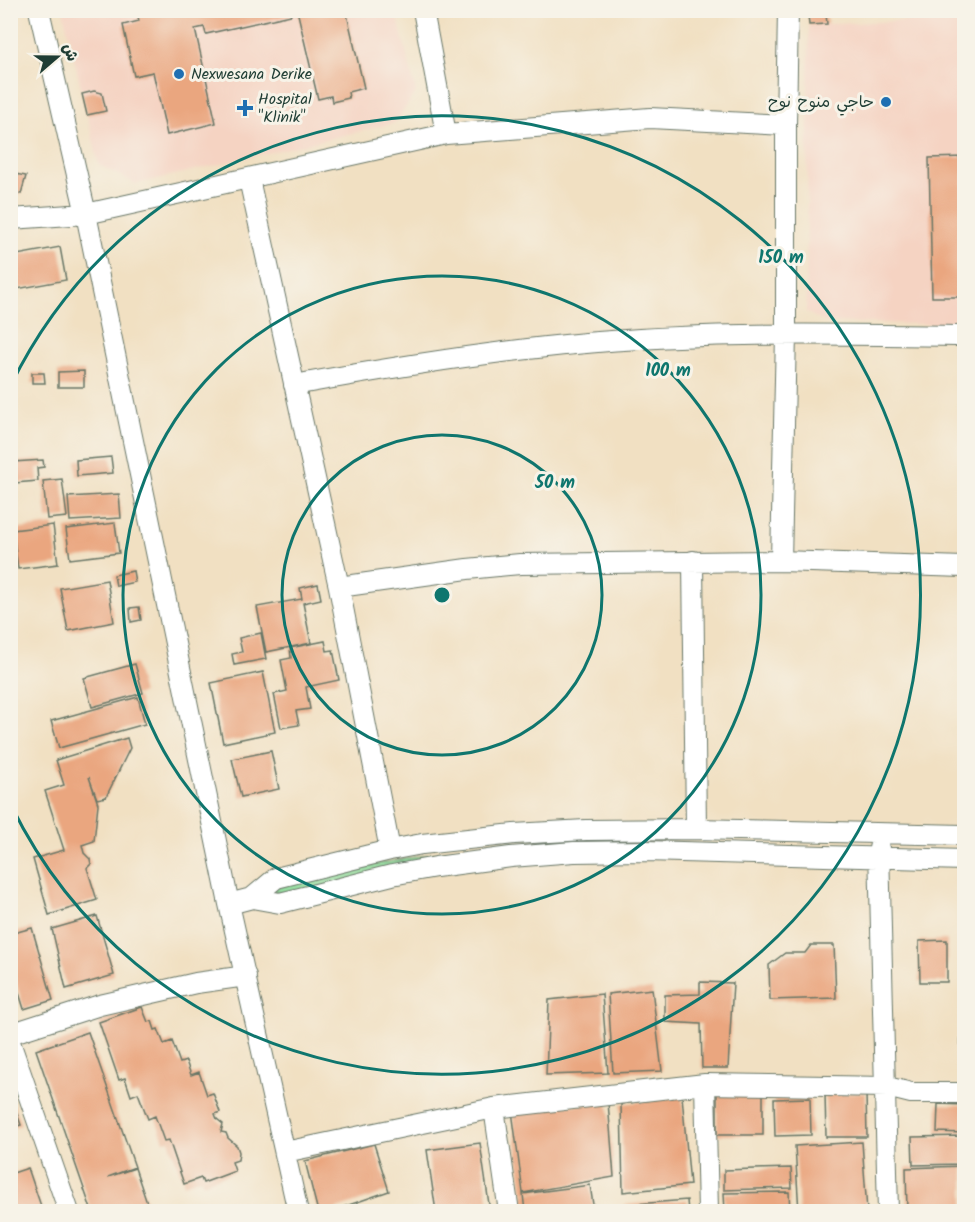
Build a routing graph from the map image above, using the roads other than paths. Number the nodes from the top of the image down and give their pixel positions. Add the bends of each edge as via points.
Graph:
1 (39, 10) edge
2 (423, 10) edge
3 (788, 10) edge
4 (786, 125) junction
5 (446, 134) junction
6 (249, 179) junction
7 (86, 214) junction
8 (10, 219) edge
9 (786, 334) junction
10 (964, 336) edge
11 (294, 385) junction
12 (693, 561) junction
13 (781, 561) junction
14 (964, 567) edge
15 (339, 587) junction
16 (696, 829) junction
17 (880, 834) junction
18 (964, 835) edge
19 (390, 850) junction
20 (879, 859) junction
21 (964, 860) edge
22 (252, 898) junction
23 (230, 904) junction
24 (246, 976) junction
25 (10, 1034) edge
26 (10, 1042) edge
27 (705, 1084) junction
28 (887, 1087) junction
29 (964, 1093) edge
30 (494, 1108) junction
31 (285, 1152) junction
32 (69, 1212) edge
33 (298, 1212) edge
34 (509, 1212) edge
35 (708, 1212) edge
36 (888, 1212) edge

1 - 7 street
2 - 5 street
3 - 4 street
4 - 5 street via 650,118
4 - 9 street
5 - 6 street
6 - 7 street
6 - 11 street
7 - 8 street
7 - 23 street
9 - 10 street
9 - 11 street via 547,346
9 - 13 street
11 - 15 street
12 - 13 street
12 - 15 street via 520,564
12 - 16 street
13 - 14 street
15 - 19 street
16 - 17 street
16 - 19 street via 545,831
17 - 18 street
17 - 20 street
19 - 22 street via 276,878
20 - 21 street
20 - 22 street via 574,852 436,867 280,903
20 - 28 street
22 - 23 street
23 - 24 street
24 - 25 street via 100,1005
24 - 31 street
26 - 32 street
27 - 28 street
27 - 30 street
27 - 35 street
28 - 29 street via 911,1093
28 - 36 street
30 - 31 street
30 - 34 street
31 - 33 street

